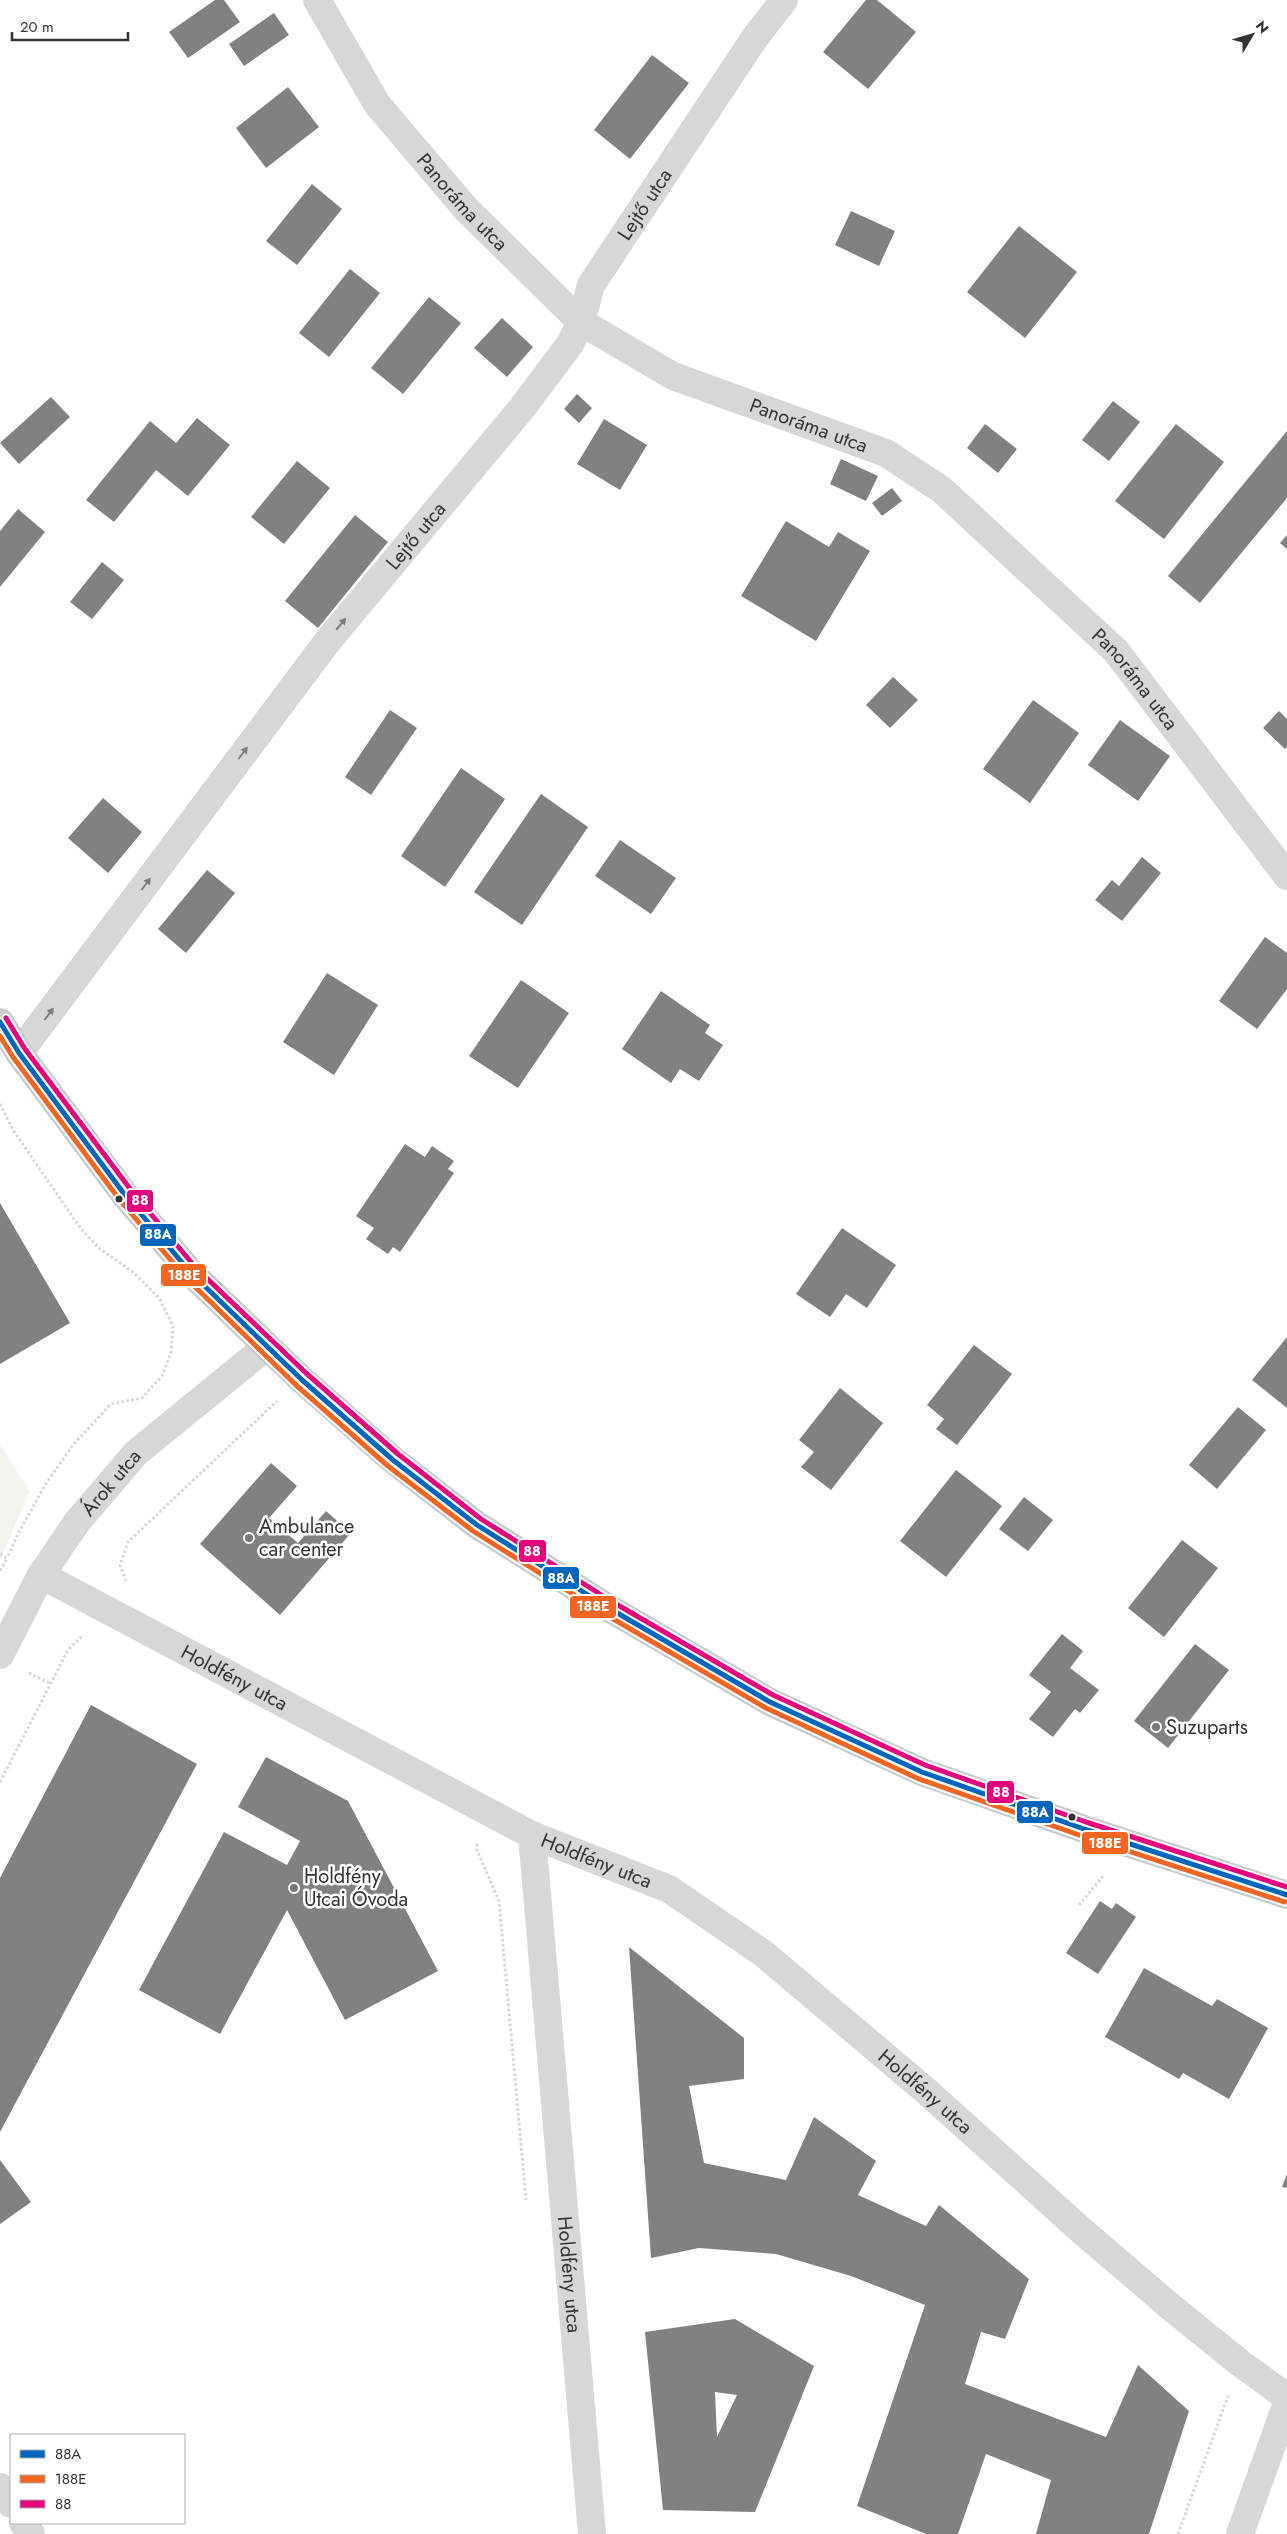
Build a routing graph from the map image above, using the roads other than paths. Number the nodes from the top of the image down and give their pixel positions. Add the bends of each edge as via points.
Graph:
1 (317, 0) edge
2 (784, 0) edge
3 (582, 322) junction
4 (1287, 876) edge
5 (0, 1022) edge
6 (19, 1053) junction
7 (266, 1347) junction
8 (42, 1575) junction
9 (0, 1655) edge
10 (532, 1835) junction
11 (1287, 1895) edge
12 (1287, 2397) edge
13 (1287, 2403) edge
14 (0, 2487) edge
15 (10, 2502) edge
16 (592, 2534) edge
17 (1240, 2534) edge

1 - 3 street, Panoráma utca via 377,104 466,209
2 - 3 street, Lejtő utca via 754,39 591,285
3 - 4 street, Panoráma utca via 673,376 886,453 942,490 1116,651
6 -> 3 street, Lejtő utca via 327,642 522,408 570,344
5 - 6 main road
6 - 7 main road via 125,1195 191,1273
7 - 8 street, Árok utca via 136,1453 76,1522
7 - 11 main road via 393,1460 477,1525 606,1607 770,1702 930,1776
8 - 9 street, Árok utca
8 - 10 street, Holdfény utca
10 - 12 street, Holdfény utca via 669,1889 764,1954 925,2090 1082,2231 1240,2363
10 - 16 street, Holdfény utca
13 - 17 street
14 - 15 street

